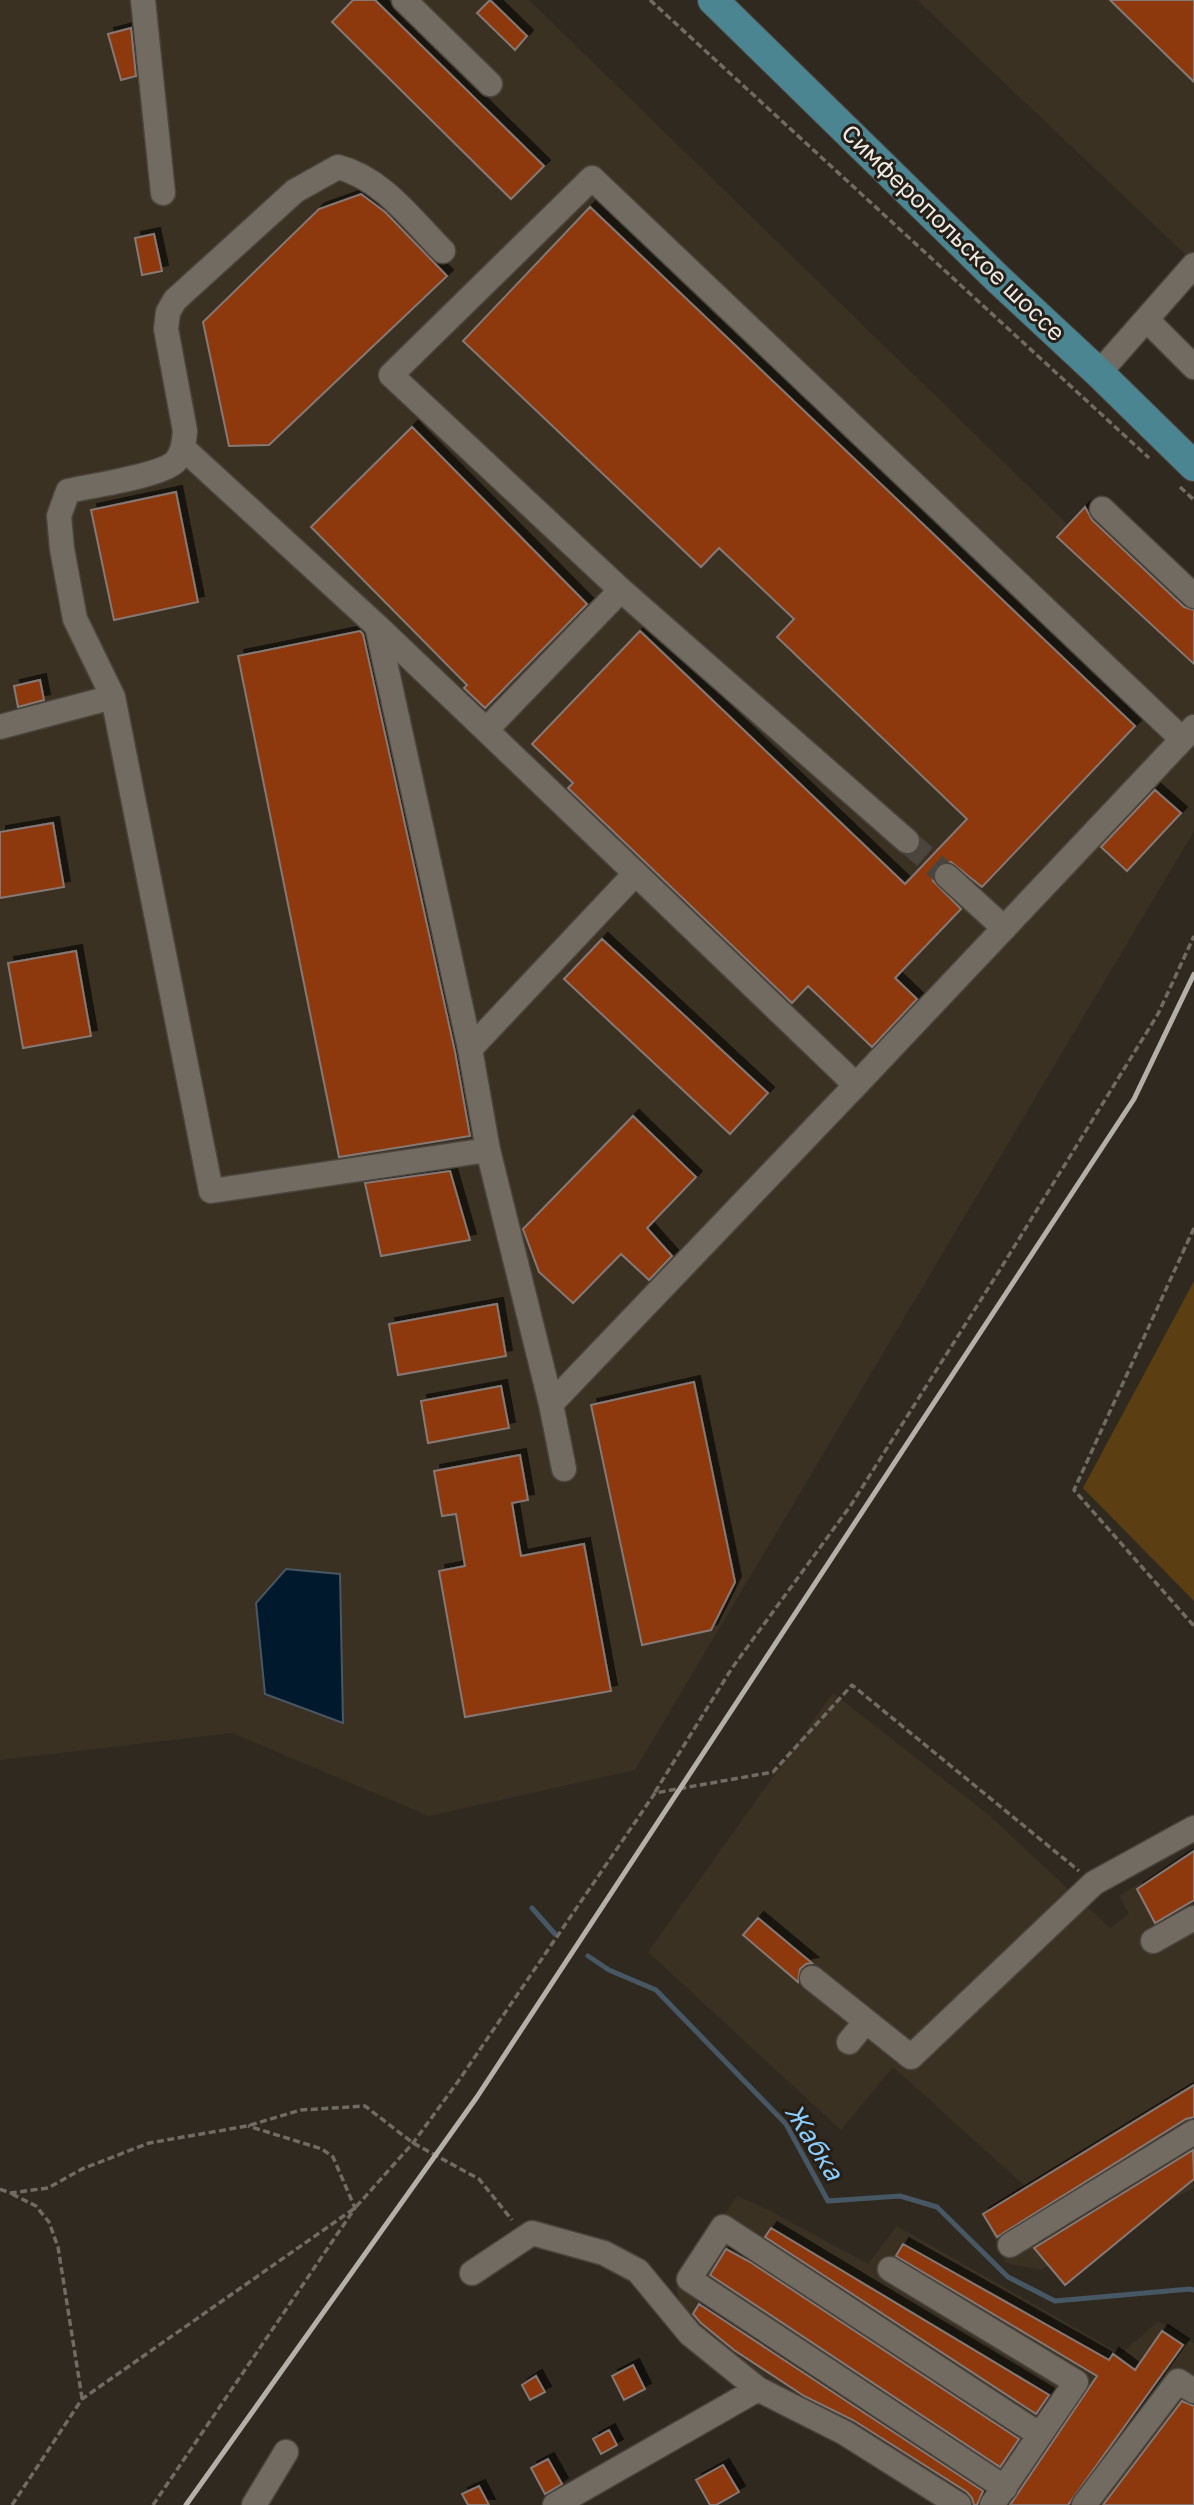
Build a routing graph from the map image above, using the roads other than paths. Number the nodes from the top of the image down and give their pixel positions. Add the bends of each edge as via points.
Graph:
1 (143, 0) edge
2 (404, 0) edge
3 (713, 0) edge
4 (490, 83) dead end
5 (163, 193) dead end
6 (443, 251) dead end
7 (1194, 265) edge
8 (1147, 320) junction
9 (1194, 367) edge
10 (1099, 373) junction
11 (183, 448) junction
12 (1184, 473) edge
13 (1102, 509) dead end
14 (621, 590) junction
15 (1194, 596) edge
16 (377, 625) junction
17 (113, 697) junction
18 (0, 727) edge
19 (486, 730) junction
20 (1188, 733) edge
21 (907, 841) tunnel mouth
22 (635, 874) junction
23 (947, 876) tunnel mouth
24 (1004, 928) junction
25 (470, 1049) junction
26 (856, 1085) junction
27 (488, 1150) junction
28 (551, 1404) junction
29 (564, 1469) dead end
30 (1194, 1828) edge
31 (1194, 1917) edge
32 (1153, 1941) dead end
33 (813, 1978) dead end
34 (866, 2021) junction
35 (849, 2042) dead end
36 (1194, 2132) edge
37 (1010, 2245) dead end
38 (890, 2269) dead end
39 (472, 2273) dead end
40 (758, 2389) junction
41 (1194, 2391) edge
42 (1040, 2435) junction
43 (286, 2452) dead end
44 (998, 2496) edge
45 (254, 2505) edge
46 (555, 2505) edge
47 (959, 2505) edge
48 (1084, 2505) edge

1 - 5 street
2 - 4 street
3 - 10 main road, Симферопольское шоссе
6 - 11 street via 380,188 356,172 338,167 295,191 175,300 168,313 166,329 185,431
7 - 8 street
8 - 9 street
8 - 10 street
10 - 12 main road, Симферопольское шоссе
11 - 16 street
11 - 17 street via 175,463 159,471 68,491 59,516 75,619
13 - 15 street
14 - 19 street
14 - 20 street via 391,375 592,178
14 - 21 street
16 - 19 street
16 - 25 street
17 - 18 street
17 - 27 street via 211,1191
19 - 22 street
20 - 24 street
22 - 25 street
22 - 26 street
23 - 24 street
24 - 26 street
25 - 27 street
26 - 28 street
27 - 28 street
28 - 29 street
30 - 34 street via 1094,1883 911,2057
31 - 32 street
33 - 34 street
34 - 35 street
36 - 37 street
38 - 42 street via 1076,2382
39 - 40 street via 531,2233 604,2253 638,2271 690,2334
40 - 46 street
40 - 47 street via 845,2433
41 - 48 street via 1178,2381
42 - 44 street
42 - 44 street via 723,2227 690,2279
43 - 45 street

